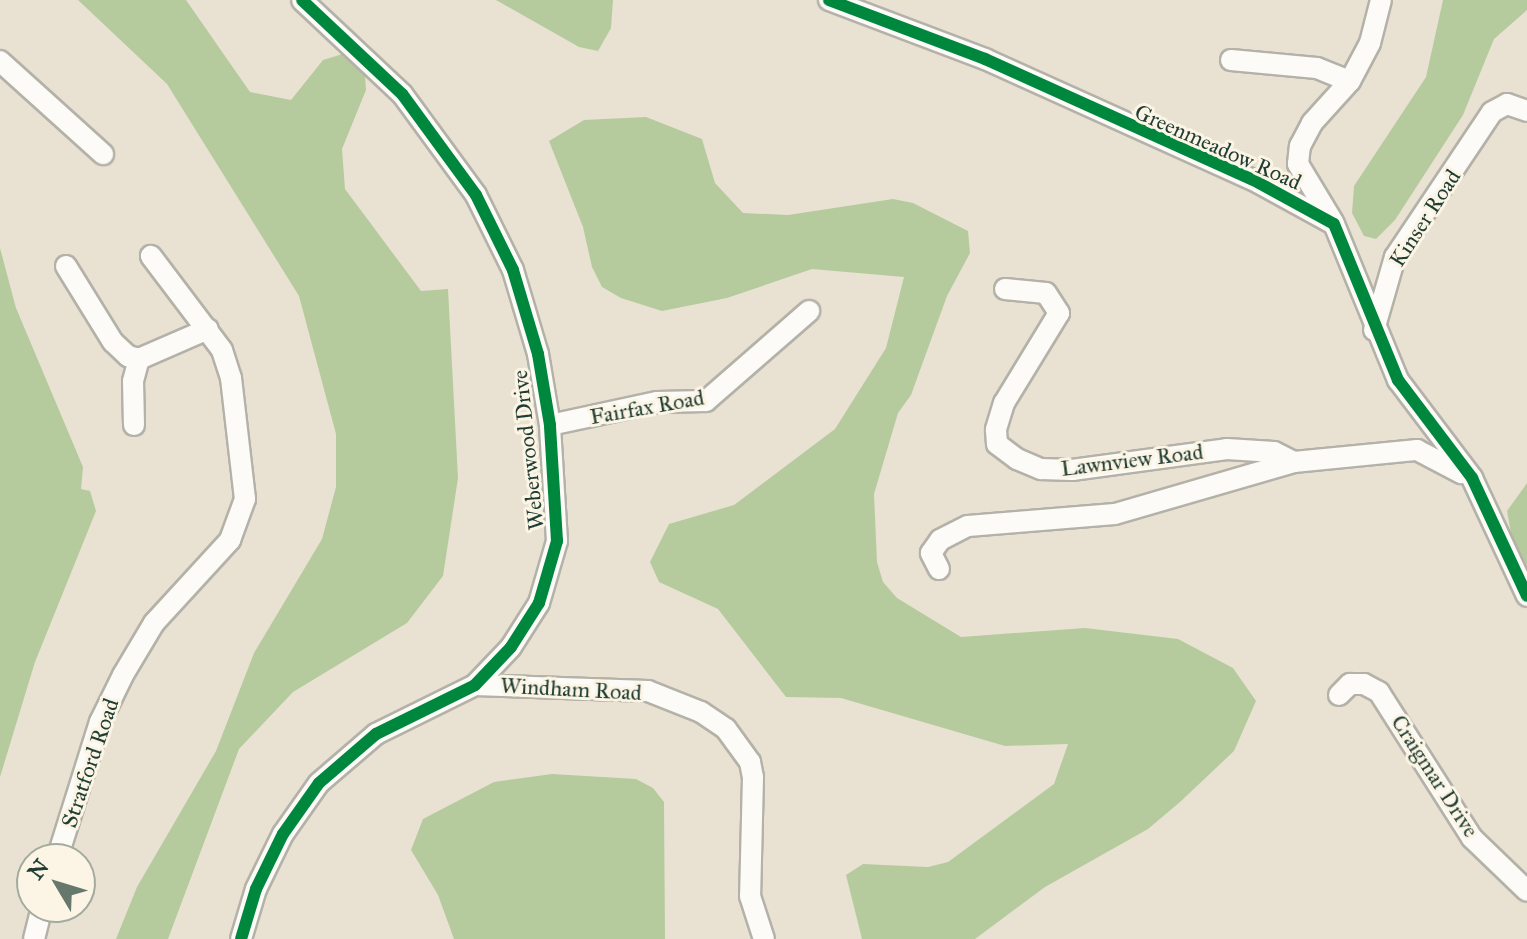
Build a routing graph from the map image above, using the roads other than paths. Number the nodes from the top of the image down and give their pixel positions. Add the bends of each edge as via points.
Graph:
1 (302, 0) edge
2 (829, 0) edge
3 (1381, 0) edge
4 (1231, 60) dead end
5 (0, 61) edge
6 (1350, 81) junction
7 (1527, 111) edge
8 (103, 154) dead end
9 (1334, 224) junction
10 (151, 256) dead end
11 (66, 266) dead end
12 (1005, 289) dead end
13 (809, 311) dead end
14 (208, 329) junction
15 (1374, 330) junction
16 (139, 359) junction
17 (134, 425) dead end
18 (550, 425) junction
19 (1294, 462) junction
20 (1472, 478) junction
21 (939, 569) dead end
22 (1527, 596) edge
23 (475, 685) junction
24 (1339, 695) dead end
25 (62, 843) edge
26 (1527, 891) edge
27 (241, 939) edge
28 (764, 939) edge

1 - 18 street, Weberwood Drive via 402,94 476,195 513,270 538,354
2 - 9 street, Greenmeadow Road via 985,59 1125,127 1259,183
3 - 6 street via 1370,43
4 - 6 street via 1317,68
5 - 8 street
6 - 9 street via 1312,123 1300,146 1298,164
7 - 15 street, Kinser Road via 1507,104 1492,112 1395,257
9 - 15 street
10 - 14 street, Stratford Road
11 - 16 street via 113,342
12 - 19 street, Lawnview Road via 1046,293 1059,313 1004,403 997,444 1017,459 1041,469 1072,470 1227,449 1274,452
13 - 18 street, Fairfax Road via 706,401 657,402
14 - 16 street
14 - 25 street, Stratford Road via 231,378 245,499 242,519 230,540 154,623 123,675 100,722
15 - 20 street via 1430,428
16 - 17 street via 133,381
18 - 23 street, Weberwood Drive via 557,541 539,603 511,647
19 - 20 street, Lawnview Road via 1417,450
19 - 21 street, Lawnview Road via 1115,514 968,526 940,540 931,553
20 - 22 street
23 - 27 street, Weberwood Drive via 376,734 319,783 283,834 256,889
23 - 28 street, Windham Road via 648,691 701,712 726,729 750,762 753,777 750,896
24 - 26 street, Craigmar Drive via 1350,684 1379,692 1472,838

